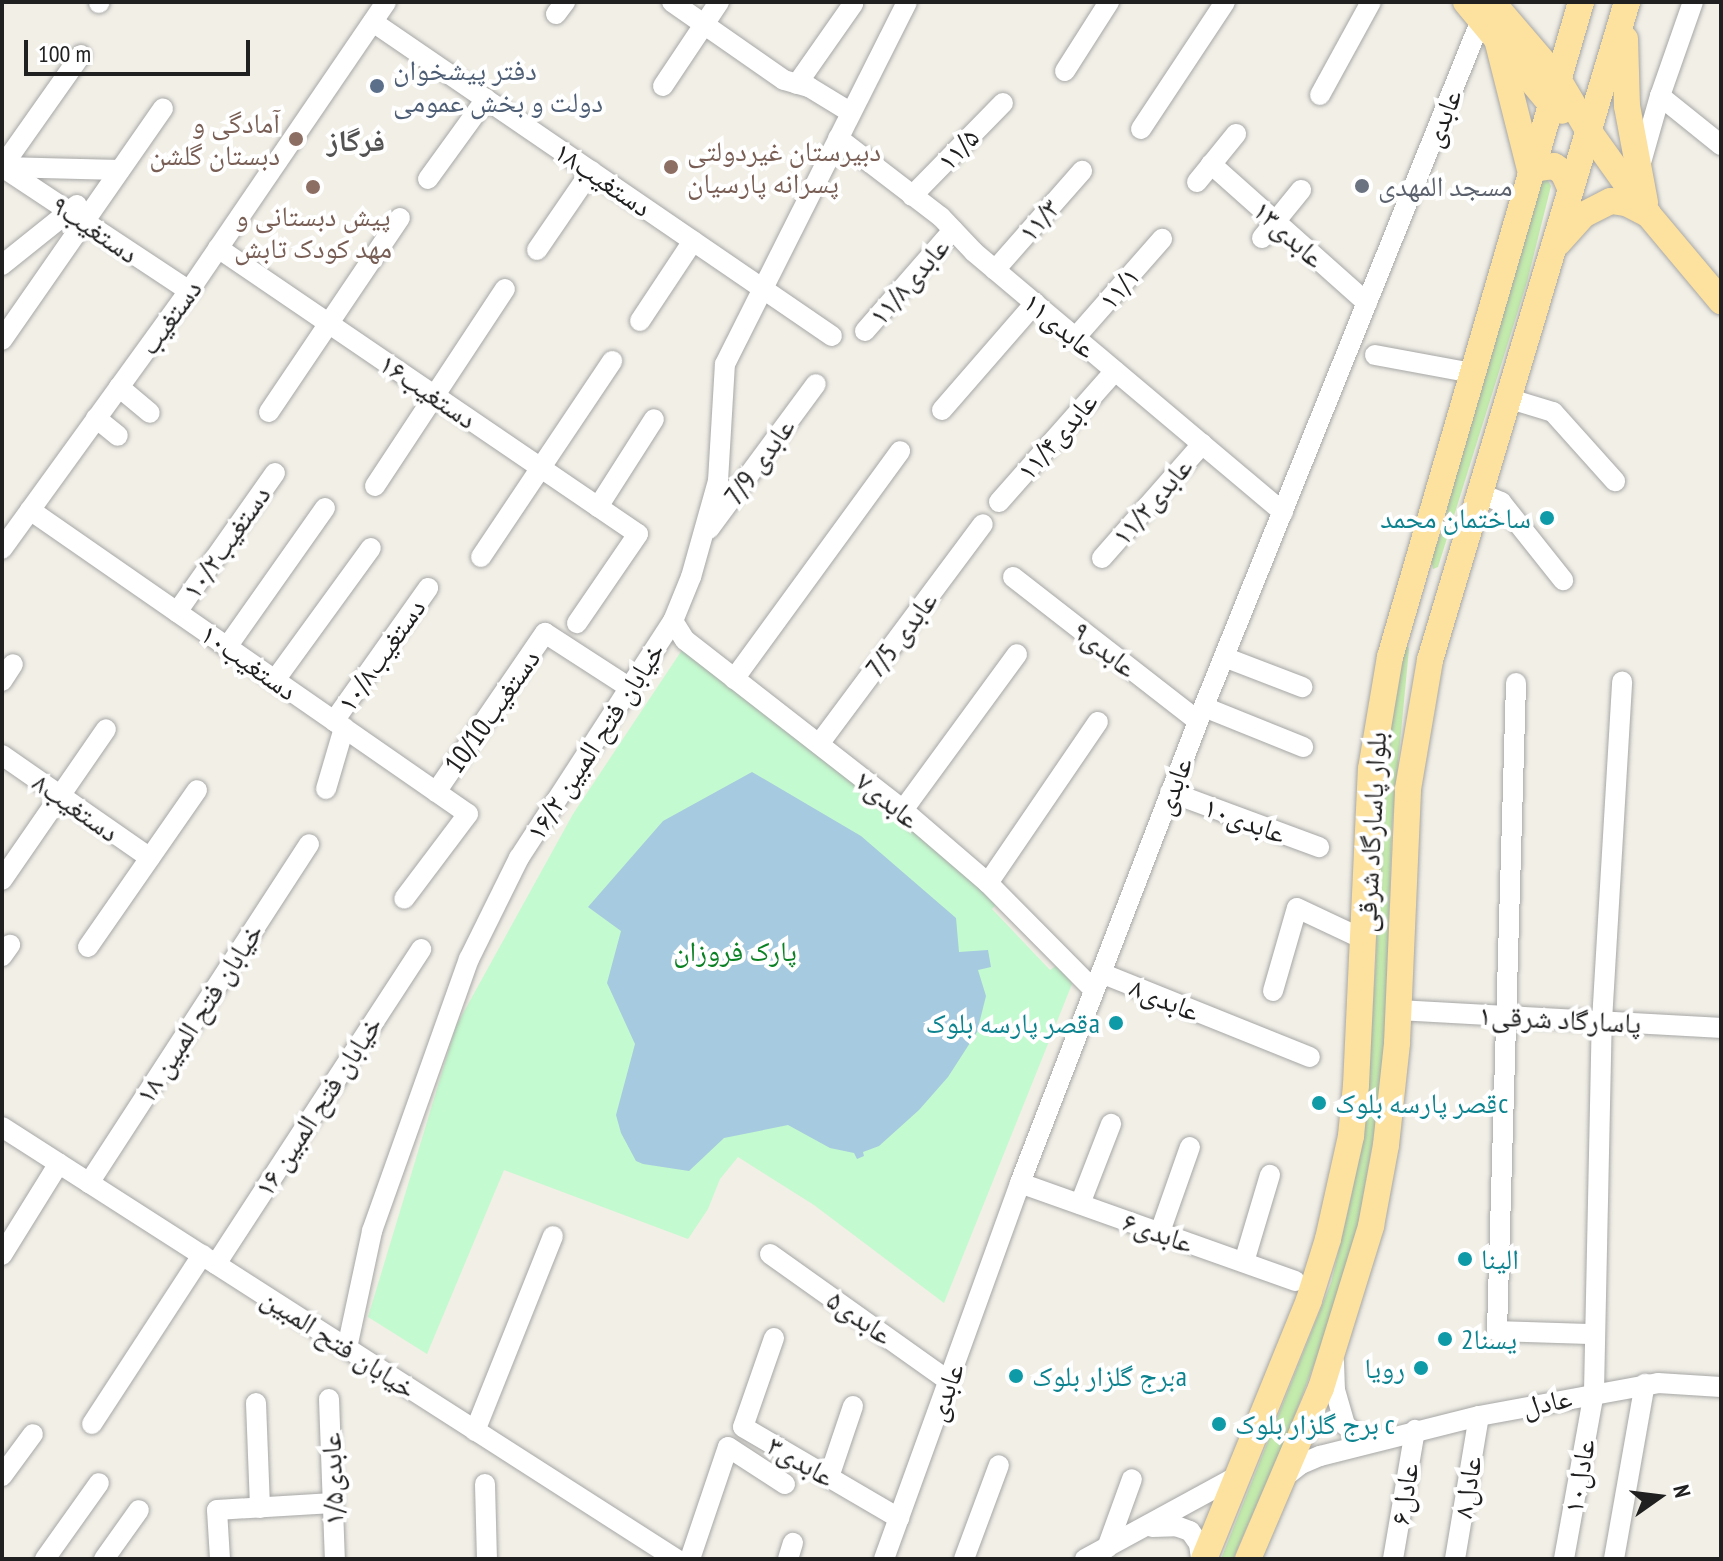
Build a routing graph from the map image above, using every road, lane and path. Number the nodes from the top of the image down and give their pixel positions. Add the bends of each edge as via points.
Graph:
1 (386, 2) edge
2 (672, 2) edge
3 (719, 2) edge
4 (907, 2) edge
5 (1109, 2) edge
6 (1225, 2) edge
7 (1371, 2) edge
8 (1693, 2) edge
9 (853, 4) dead end
10 (1626, 4) edge
11 (1579, 8) edge
12 (1484, 16) edge
13 (373, 22) junction
14 (704, 24) junction
15 (1618, 31) junction
16 (81, 55) dead end
17 (1065, 71) dead end
18 (797, 84) junction
19 (663, 86) dead end
20 (1554, 91) junction
21 (1320, 95) dead end
22 (1660, 96) junction
23 (486, 99) junction
24 (1003, 103) dead end
25 (163, 108) dead end
26 (850, 112) junction
27 (1141, 129) dead end
28 (1588, 130) junction
29 (1236, 134) dead end
30 (838, 138) junction
31 (1721, 145) edge
32 (1211, 164) junction
33 (2, 167) edge
34 (120, 170) junction
35 (591, 171) junction
36 (1082, 171) dead end
37 (1638, 172) junction
38 (1531, 173) junction
39 (428, 179) dead end
40 (1197, 182) dead end
41 (1570, 188) junction
42 (1301, 190) dead end
43 (912, 196) junction
44 (1648, 214) junction
45 (400, 218) dead end
46 (1275, 221) junction
47 (84, 222) junction
48 (953, 230) junction
49 (1262, 238) dead end
50 (1162, 239) dead end
51 (693, 241) junction
52 (218, 248) junction
53 (537, 250) dead end
54 (1553, 250) junction
55 (2, 265) edge
56 (995, 270) junction
57 (505, 289) dead end
58 (764, 289) junction
59 (189, 291) junction
60 (1721, 301) edge
61 (1035, 303) junction
62 (1367, 303) junction
63 (640, 321) dead end
64 (329, 324) junction
65 (865, 331) dead end
66 (832, 336) dead end
67 (1075, 338) junction
68 (2, 340) edge
69 (1375, 355) dead end
70 (612, 361) dead end
71 (1115, 371) junction
72 (1472, 373) junction
73 (816, 384) dead end
74 (119, 387) junction
75 (435, 396) junction
76 (1507, 398) junction
77 (942, 410) dead end
78 (269, 412) dead end
79 (150, 413) dead end
80 (96, 418) junction
81 (654, 419) dead end
82 (118, 436) dead end
83 (1202, 444) junction
84 (900, 451) dead end
85 (541, 468) junction
86 (275, 473) dead end
87 (1615, 481) dead end
88 (375, 486) dead end
89 (1479, 493) junction
90 (999, 502) dead end
91 (598, 507) junction
92 (325, 508) dead end
93 (1283, 512) junction
94 (17, 516) edge
95 (983, 524) dead end
96 (702, 538) junction
97 (371, 548) dead end
98 (2, 549) edge
99 (481, 557) dead end
100 (1102, 558) dead end
101 (1013, 577) dead end
102 (1563, 580) dead end
103 (428, 588) dead end
104 (1406, 595) junction
105 (1445, 606) junction
106 (177, 612) junction
107 (673, 621) junction
108 (577, 623) dead end
109 (227, 647) junction
110 (1017, 654) dead end
111 (1224, 657) junction
112 (734, 679) junction
113 (275, 680) junction
114 (1622, 682) dead end
115 (1516, 683) dead end
116 (1302, 687) dead end
117 (630, 688) junction
118 (1201, 714) junction
119 (1098, 722) dead end
120 (339, 725) junction
121 (106, 729) dead end
122 (819, 744) junction
123 (1303, 747) dead end
124 (2, 755) edge
125 (326, 789) dead end
126 (197, 790) dead end
127 (436, 792) junction
128 (1170, 792) junction
129 (60, 796) junction
130 (903, 810) junction
131 (309, 844) dead end
132 (1319, 847) dead end
133 (150, 858) junction
134 (2, 880) edge
135 (988, 883) junction
136 (404, 899) dead end
137 (1365, 940) junction
138 (88, 947) dead end
139 (421, 949) dead end
140 (1098, 982) junction
141 (1273, 991) dead end
142 (1399, 1010) junction
143 (1506, 1016) junction
144 (1602, 1021) junction
145 (1721, 1028) edge
146 (1310, 1057) dead end
147 (1111, 1124) dead end
148 (2, 1127) edge
149 (1190, 1147) dead end
150 (59, 1163) junction
151 (1270, 1175) dead end
152 (89, 1183) junction
153 (1020, 1183) junction
154 (1080, 1204) junction
155 (1160, 1232) junction
156 (553, 1236) dead end
157 (770, 1254) dead end
158 (2, 1255) edge
159 (209, 1260) junction
160 (1244, 1262) junction
161 (1295, 1281) dead end
162 (1595, 1334) junction
163 (774, 1338) dead end
164 (347, 1348) junction
165 (1333, 1354) junction
166 (949, 1381) junction
167 (1645, 1384) junction
168 (1721, 1387) edge
169 (1594, 1392) junction
170 (329, 1399) dead end
171 (256, 1403) dead end
172 (853, 1406) dead end
173 (1479, 1416) junction
174 (92, 1424) dead end
175 (1415, 1430) junction
176 (475, 1431) junction
177 (33, 1434) dead end
178 (1376, 1439) junction
179 (999, 1465) dead end
180 (2, 1476) edge
181 (1237, 1476) junction
182 (829, 1477) junction
183 (1283, 1478) junction
184 (1132, 1479) dead end
185 (99, 1483) dead end
186 (485, 1484) dead end
187 (785, 1484) dead end
188 (333, 1503) junction
189 (260, 1508) junction
190 (139, 1510) dead end
191 (899, 1518) junction
192 (1148, 1527) junction
193 (1107, 1548) junction
194 (45, 1559) edge
195 (104, 1559) edge
196 (220, 1559) edge
197 (335, 1559) edge
198 (487, 1559) edge
199 (676, 1559) edge
200 (690, 1559) edge
201 (884, 1559) edge
202 (964, 1559) edge
203 (1085, 1559) edge
204 (1202, 1559) edge
205 (1248, 1559) edge
206 (1393, 1559) edge
207 (1455, 1559) edge
208 (1564, 1559) edge
209 (1614, 1559) edge

1 - 13 street, دستغیب
2 - 14 street
3 - 14 street
4 - 26 street, خیابان فتح المبین ۱۶/۲
5 - 17 street
6 - 27 street
7 - 21 street
8 - 22 street
9 - 18 street
10 - 15 main road, بلوار پاسارگاد شرقی
10 - 37 main road via 1627,106
11 - 15 main road via 1581,38 1593,48 1606,45
11 - 20 main road, بلوار پاسارگاد شرقی
12 - 20 main road
12 - 20 main road
12 - 38 main road
12 - 62 street, عابدی
13 - 23 street, دستغیب۱۸
13 - 52 street, دستغیب
14 - 18 street
14 - 19 street
15 - 28 main road, بلوار پاسارگاد شرقی
16 - 33 street
18 - 26 street
20 - 28 main road
20 - 38 main road, بلوار پاسارگاد شرقی
22 - 31 street
22 - 37 street
23 - 35 street, دستغیب۱۸
23 - 39 street
24 - 43 street, ۱۱/۵
25 - 34 street
26 - 30 street, خیابان فتح المبین ۱۶/۲
28 - 41 main road, بلوار پاسارگاد شرقی
28 - 44 main road
29 - 32 street
30 - 43 street, عابدی۱۱
30 - 58 street, خیابان فتح المبین ۱۶/۲
32 - 40 street
32 - 46 street, عابدی۱۳
33 - 34 street
33 - 47 street, دستغیب۹
34 - 47 street
34 - 55 street
35 - 51 street, دستغیب۱۸
35 - 53 street
36 - 56 street, ۱۱/۳
37 - 44 main road
38 - 41 main road via 1554,166
38 - 72 main road, بلوار پاسارگاد شرقی
41 - 54 main road, بلوار پاسارگاد شرقی
42 - 46 street
43 - 48 street, عابدی۱۱
44 - 54 main road via 1611,201 1583,215
44 - 60 main road
45 - 64 street
46 - 49 street
46 - 62 street, عابدی۱۳
47 - 59 street, دستغیب۹
47 - 68 street
48 - 56 street, عابدی۱۱
48 - 65 street, عابدی۱۱/۸
50 - 67 street, ۱۱/۱
51 - 58 street, دستغیب۱۸
51 - 63 street
52 - 59 street, دستغیب
52 - 64 street, دستغیب۱۶
54 - 76 main road, بلوار پاسارگاد شرقی
56 - 61 street, عابدی۱۱
57 - 75 street
58 - 66 street, دستغیب۱۸
58 - 96 street, خیابان فتح المبین ۱۶/۲ via 725,364 718,481
59 - 74 street, دستغیب
61 - 67 street, عابدی۱۱
61 - 77 street
62 - 93 street, عابدی
64 - 75 street, دستغیب۱۶
64 - 78 street
67 - 71 street, عابدی۱۱
69 - 72 street
70 - 85 street
71 - 83 street, عابدی۱۱
71 - 90 street, عابدی۱۱/۴
72 - 104 main road, بلوار پاسارگاد شرقی
73 - 96 street, عابدی 7/9
74 - 79 street
74 - 80 street, دستغیب
75 - 85 street, دستغیب۱۶
75 - 88 street
76 - 87 street via 1553,412
76 - 89 main road, بلوار پاسارگاد شرقی
80 - 82 street
80 - 94 street, دستغیب
81 - 91 street
83 - 93 street, عابدی۱۱
83 - 100 street, عابدی۱۱/۲
84 - 112 street
85 - 91 street, دستغیب۱۶
85 - 99 street
86 - 106 street, دستغیب۱۰/۲
89 - 102 street via 1501,502
89 - 105 main road, بلوار پاسارگاد شرقی
91 - 108 street, دستغیب۱۶ via 638,534
92 - 109 street
93 - 111 street, عابدی
94 - 98 street, دستغیب
94 - 106 street, دستغیب۱۰
95 - 122 street, عابدی 7/5
96 - 107 street, خیابان فتح المبین ۱۶/۲
97 - 113 street
101 - 118 street, عابدی۹
103 - 120 street, دستغیب۱۰/۸
104 - 105 main road
104 - 137 main road, بلوار پاسارگاد شرقی via 1376,726
105 - 142 main road, بلوار پاسارگاد شرقی via 1408,789
106 - 109 street, دستغیب۱۰
107 - 112 street, عابدی۷ via 685,640
107 - 117 street, خیابان فتح المبین ۱۶/۲
109 - 113 street, دستغیب۱۰
110 - 130 street
111 - 116 street
111 - 118 street, عابدی
112 - 122 street, عابدی۷
113 - 120 street, دستغیب۱۰
114 - 144 street, عادل۱۰
115 - 143 street
117 - 127 street, 10/10دستغیب via 545,633
117 - 164 street, خیابان فتح المبین ۱۶/۲ via 519,858 469,959 372,1231
118 - 123 street, عابدی۹
118 - 128 street, عابدی
119 - 135 street
120 - 125 street, دستغیب۱۰/۸
120 - 127 street, دستغیب۱۰
121 - 129 street
122 - 130 street, عابدی۷
124 - 129 street, دستغیب۸
126 - 133 street
127 - 136 street, دستغیب۱۰ via 468,814
128 - 132 street, عابدی۱۰
128 - 140 street, عابدی
129 - 133 street, دستغیب۸
129 - 134 street
130 - 135 street, عابدی۷
131 - 152 street, خیابان فتح المبین ۱۸
133 - 138 street
135 - 140 street, عابدی۷
137 - 141 street via 1297,908
137 - 181 main road, بلوار پاسارگاد شرقی via 1354,1111 1332,1225 1309,1300
139 - 159 street, خیابان فتح المبین ۱۶
140 - 146 street, عابدی۸
140 - 153 street, عابدی
142 - 143 street, پاسارگاد شرقی۱
142 - 165 main road, بلوار پاسارگاد شرقی via 1380,1182
143 - 144 street, پاسارگاد شرقی۱
143 - 162 street via 1497,1331
144 - 145 street, پاسارگاد شرقی۱
144 - 162 street, عادل۱۰
147 - 154 street
148 - 150 street, خیابان فتح المبین
149 - 155 street
150 - 152 street, خیابان فتح المبین
150 - 158 street
151 - 160 street
152 - 159 street, خیابان فتح المبین
153 - 154 street, عابدی۶
153 - 166 street, عابدی
154 - 155 street, عابدی۶
155 - 160 street, عابدی۶
156 - 176 street
157 - 166 street, عابدی۵
159 - 164 street, خیابان فتح المبین
159 - 174 street, خیابان فتح المبین ۱۶
160 - 161 street, عابدی۶
162 - 169 street, عادل۱۰
163 - 182 street, عابدی۳ via 743,1427
164 - 176 street, خیابان فتح المبین
165 - 178 street via 1335,1390 1345,1425 1358,1436
165 - 183 main road, بلوار پاسارگاد شرقی
166 - 191 street, عابدی
167 - 168 street, عادل
167 - 169 street, عادل
167 - 209 street
169 - 173 street, عادل
169 - 208 street, عادل۱۰
170 - 188 street, عابدی۱/۵
171 - 189 street
172 - 182 street
173 - 175 street, عادل
173 - 207 street, ۸عادل
175 - 178 street, عادل
175 - 206 street, عادل۶
176 - 199 street, خیابان فتح المبین
177 - 180 street
178 - 183 street, عادل via 1301,1464
179 - 202 street
181 - 192 street
181 - 204 main road, بلوار پاسارگاد شرقی
182 - 191 street, عابدی۳
183 - 205 main road, بلوار پاسارگاد شرقی
184 - 193 street
185 - 194 street
186 - 198 street
187 - 200 street via 728,1447
188 - 189 street
188 - 197 street, عابدی۱/۵
189 - 196 street via 217,1510
190 - 195 street
191 - 201 street, عابدی
192 - 193 street
192 - 204 street via 1190,1531
193 - 203 street

